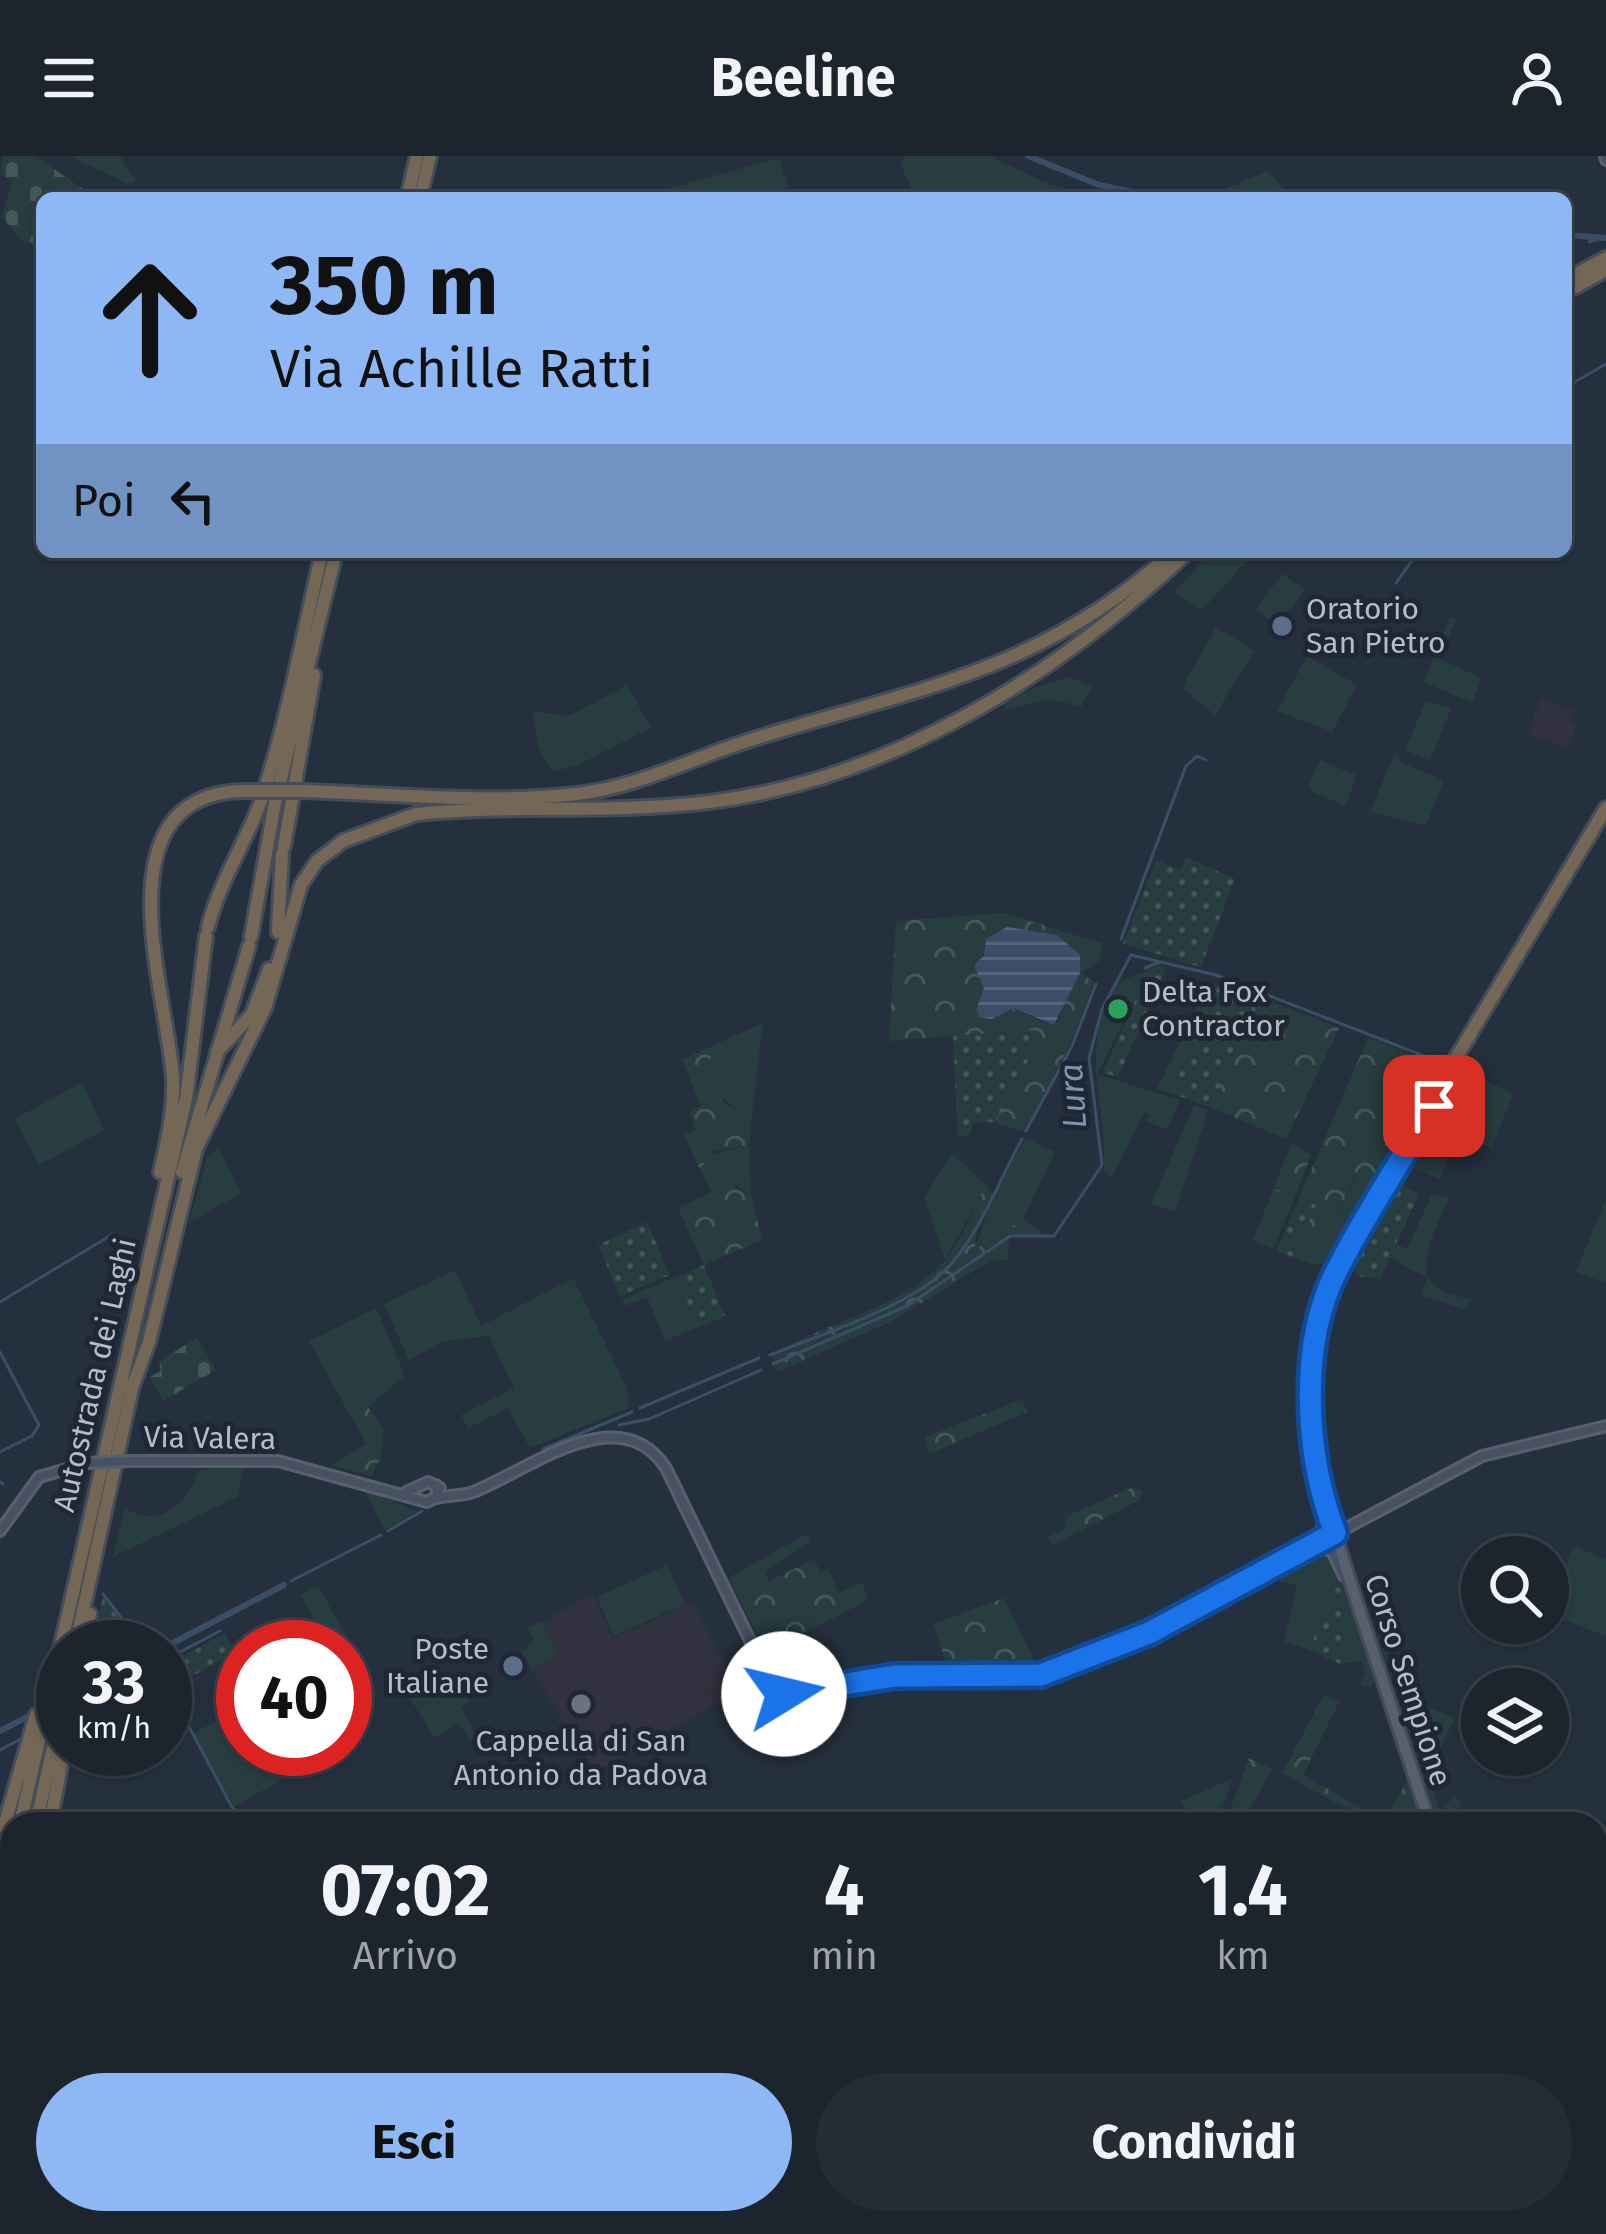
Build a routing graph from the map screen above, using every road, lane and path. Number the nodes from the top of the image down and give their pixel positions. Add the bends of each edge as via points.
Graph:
1 (417, 156) edge
2 (430, 156) edge
3 (408, 192) edge
4 (421, 192) edge
5 (1606, 258) edge
6 (1606, 270) edge
7 (1590, 273) junction
8 (1572, 278) edge
9 (1572, 287) edge
10 (321, 558) edge
11 (335, 558) edge
12 (1165, 558) edge
13 (1181, 558) edge
14 (325, 600) junction
15 (1606, 808) edge
16 (1606, 820) edge
17 (1564, 884) junction
18 (217, 1052) junction
19 (153, 1226) junction
20 (1337, 1269) joint
21 (132, 1388) junction
22 (1606, 1426) edge
23 (436, 1485) junction
24 (420, 1486) junction
25 (401, 1492) junction
26 (458, 1495) junction
27 (437, 1498) junction
28 (423, 1501) junction
29 (1326, 1508) junction
30 (1353, 1524) junction
31 (0, 1531) edge
32 (1335, 1533) junction
33 (1309, 1546) junction
34 (1343, 1557) junction
35 (1354, 1591) junction
36 (64, 1620) edge
37 (83, 1620) edge
38 (36, 1710) edge
39 (36, 1750) edge
40 (47, 1776) edge
41 (59, 1776) edge
42 (8, 1812) edge
43 (23, 1812) edge
44 (39, 1812) edge
45 (52, 1812) edge
46 (1426, 1812) edge

1 - 3 highway
2 - 4 highway
5 - 7 highway
6 - 7 highway
7 - 8 highway
7 - 9 highway
10 - 19 highway, Autostrada dei Laghi via 262,798 223,874 207,931 190,1079
11 - 14 highway, Autostrada dei Laghi
12 - 19 highway, bridge via 1094,615 1010,661 628,785 559,796 206,796 167,834 155,874 151,954 173,1091
13 - 21 highway via 1039,672 823,777 693,803 425,813 387,820 317,861 301,885 265,1008 196,1149
14 - 18 highway, Autostrada dei Laghi via 250,942
14 - 18 highway via 269,970 248,1021
15 - 17 highway, Corso Sempione
16 - 17 highway, Corso Sempione
17 - 20 highway, Corso Sempione
18 - 21 highway, Autostrada dei Laghi
19 - 36 highway, Autostrada dei Laghi
20 - 29 main road, Corso Sempione via 1312,1389
21 - 37 highway, Autostrada dei Laghi
22 - 30 street via 1482,1456
23 - 24 street
23 - 26 street
23 - 27 street
24 - 25 street
24 - 28 street
25 - 28 street, Via Valera
25 - 31 street, Via Valera, bridge via 278,1461 86,1463 39,1477
26 - 27 street
26 - 33 street via 590,1439 638,1446 670,1478 780,1691 895,1676 1035,1676 1149,1633
27 - 28 street
29 - 30 street
29 - 32 main road, Corso Sempione
29 - 33 street via 1324,1532
30 - 32 street
30 - 34 street
32 - 33 street
32 - 34 main road, Corso Sempione
33 - 35 street via 1332,1551
34 - 35 main road, Corso Sempione
35 - 46 main road, Corso Sempione
38 - 42 highway
39 - 43 highway, Autostrada dei Laghi
40 - 44 highway
41 - 45 highway

